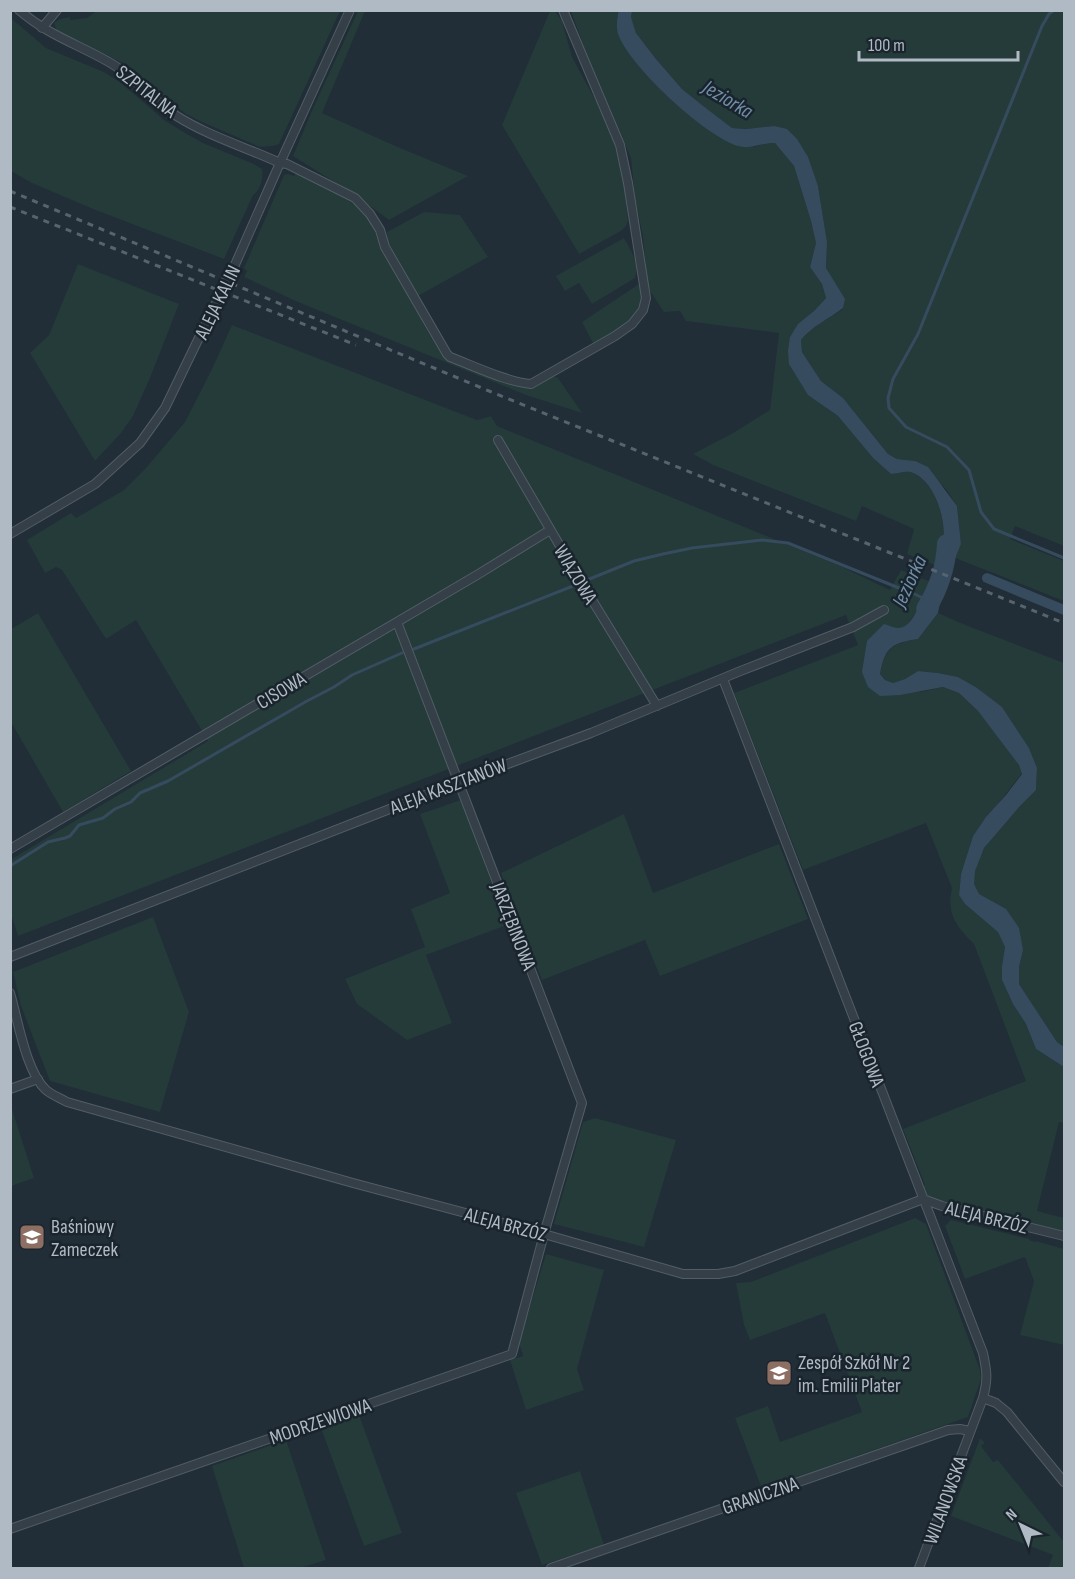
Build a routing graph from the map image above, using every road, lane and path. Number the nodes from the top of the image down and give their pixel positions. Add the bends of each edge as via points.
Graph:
1 (20, 10) edge
2 (57, 10) edge
3 (350, 10) edge
4 (563, 10) edge
5 (42, 28) junction
6 (280, 163) junction
7 (498, 440) dead end
8 (550, 530) junction
9 (10, 534) edge
10 (884, 610) dead end
11 (397, 622) junction
12 (723, 679) junction
13 (657, 706) junction
14 (459, 782) junction
15 (10, 849) edge
16 (10, 957) edge
17 (10, 993) edge
18 (38, 1079) junction
19 (10, 1089) edge
20 (923, 1199) junction
21 (544, 1234) junction
22 (1065, 1236) edge
23 (983, 1398) junction
24 (970, 1431) junction
25 (1065, 1482) edge
26 (10, 1529) edge
27 (551, 1569) edge
28 (919, 1569) edge

1 - 5 street, SZPITALNA
2 - 5 street
3 - 6 street, ALEJA KALIN
4 - 6 street via 620,145 646,298 643,310 632,324 542,379 523,384 447,354 370,214 355,198
5 - 6 street, SZPITALNA via 125,72 192,125
6 - 9 street, ALEJA KALIN, bridge via 165,408 140,443 95,484
7 - 8 street, WIĄZOWA
8 - 11 street, CISOWA
8 - 13 street, WIĄZOWA
10 - 12 street, ALEJA KASZTANÓW via 853,627
11 - 14 street, JARZĘBINOWA
11 - 15 street, CISOWA
12 - 13 street, ALEJA KASZTANÓW
12 - 20 street, GŁOGOWA
13 - 14 street, ALEJA KASZTANÓW
14 - 16 street, ALEJA KASZTANÓW
14 - 21 street, JARZĘBINOWA via 582,1103
17 - 18 street, ALEJA BRZÓZ via 27,1056
18 - 19 street
18 - 21 street, ALEJA BRZÓZ via 46,1090 67,1102
20 - 21 street, ALEJA BRZÓZ via 735,1271 718,1274 682,1274
20 - 22 street, ALEJA BRZÓZ
20 - 23 street, GŁOGOWA via 983,1353 987,1382
21 - 26 street, MODRZEWIOWA via 512,1354
23 - 24 street, GŁOGOWA
23 - 25 street via 1008,1412
24 - 27 street, GRANICZNA via 948,1430
24 - 28 street, WILANOWSKA

